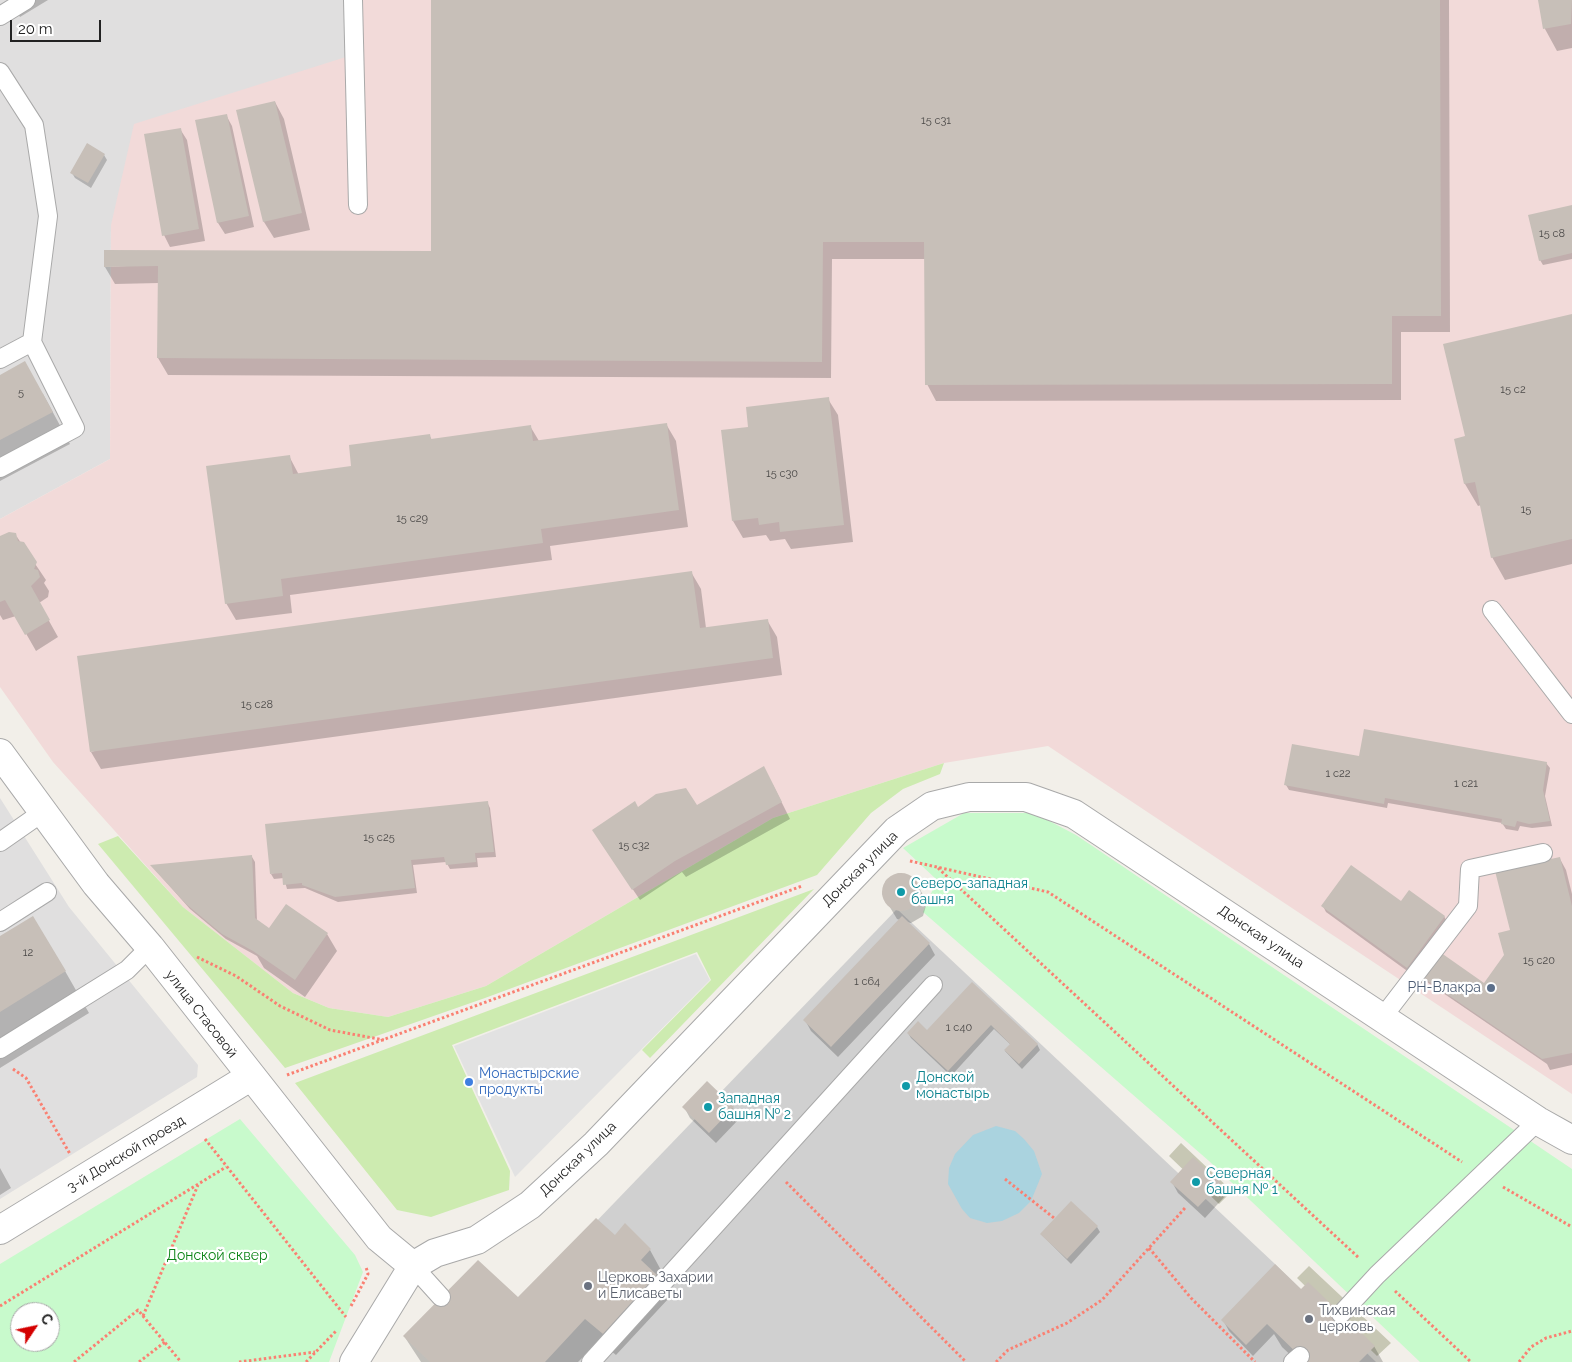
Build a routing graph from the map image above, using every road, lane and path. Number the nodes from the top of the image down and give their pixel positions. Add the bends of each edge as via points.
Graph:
1 (26, 0) edge
2 (353, 0) edge
3 (0, 16) edge
4 (0, 72) edge
5 (358, 205) dead end
6 (32, 342) junction
7 (0, 359) edge
8 (0, 468) edge
9 (1492, 610) dead end
10 (1572, 714) edge
11 (0, 754) edge
12 (43, 812) junction
13 (0, 842) edge
14 (1543, 853) dead end
15 (905, 862) dead end
16 (937, 867) junction
17 (810, 883) dead end
18 (47, 892) dead end
19 (0, 922) edge
20 (150, 947) junction
21 (196, 957) dead end
22 (934, 985) dead end
23 (1382, 1018) junction
24 (384, 1040) junction
25 (3, 1057) edge
26 (284, 1076) dead end
27 (250, 1077) junction
28 (1538, 1121) junction
29 (202, 1135) dead end
30 (1572, 1140) edge
31 (73, 1160) dead end
32 (768, 1164) junction
33 (226, 1168) junction
34 (1483, 1176) junction
35 (1005, 1179) dead end
36 (199, 1185) junction
37 (1185, 1208) dead end
38 (1054, 1218) dead end
39 (1572, 1227) edge
40 (0, 1230) edge
41 (1149, 1248) junction
42 (365, 1261) dead end
43 (413, 1266) junction
44 (1377, 1275) junction
45 (441, 1297) dead end
46 (0, 1306) edge
47 (1341, 1314) dead end
48 (143, 1316) junction
49 (346, 1317) junction
50 (342, 1323) dead end
51 (338, 1329) dead end
52 (1572, 1332) edge
53 (165, 1342) junction
54 (317, 1352) junction
55 (74, 1362) edge
56 (139, 1362) edge
57 (181, 1362) edge
58 (239, 1362) edge
59 (306, 1362) edge
60 (354, 1362) edge
61 (591, 1362) edge
62 (966, 1362) edge
63 (996, 1362) edge
64 (1255, 1362) edge
65 (1471, 1362) edge
66 (1519, 1362) edge

1 - 3 lane
2 - 5 lane
4 - 6 lane via 34,124 48,216
6 - 7 lane
6 - 8 lane via 75,428
9 - 10 lane
11 - 12 street, улица Стасовой
12 - 13 lane
12 - 20 street, улица Стасовой via 96,884
14 - 23 lane via 1470,869 1468,906
15 - 16 path via 913,860
16 - 34 path via 1048,892
16 - 44 path
17 - 24 path
18 - 19 lane
20 - 25 lane via 127,970
20 - 27 street, улица Стасовой
21 - 24 path via 236,976 280,1006 330,1030
22 - 32 lane
23 - 28 street, Донская улица
23 - 43 street, Донская улица via 1074,814 1026,797 969,797 932,806 897,830 596,1144 530,1205 476,1240 435,1253
24 - 26 path
25 - 31 path via 26,1078
27 - 40 street, 3-й Донской проезд
27 - 43 street, улица Стасовой via 379,1238
28 - 30 street, Донская улица
28 - 34 lane
29 - 33 path
32 - 61 lane
32 - 62 path
33 - 36 path
33 - 49 path
34 - 39 path
34 - 44 lane
35 - 38 path
36 - 46 path
36 - 48 path
37 - 41 path
41 - 63 path via 1102,1300 1067,1323 1008,1350
41 - 64 path via 1191,1298
42 - 49 path via 368,1274
43 - 45 lane
43 - 60 street, Донская улица
44 - 47 lane
44 - 65 path
48 - 53 path
48 - 55 path via 138,1310
49 - 50 path
51 - 54 path
52 - 66 path via 1546,1338 1531,1347
53 - 56 path
53 - 57 path
54 - 58 path
54 - 59 path

